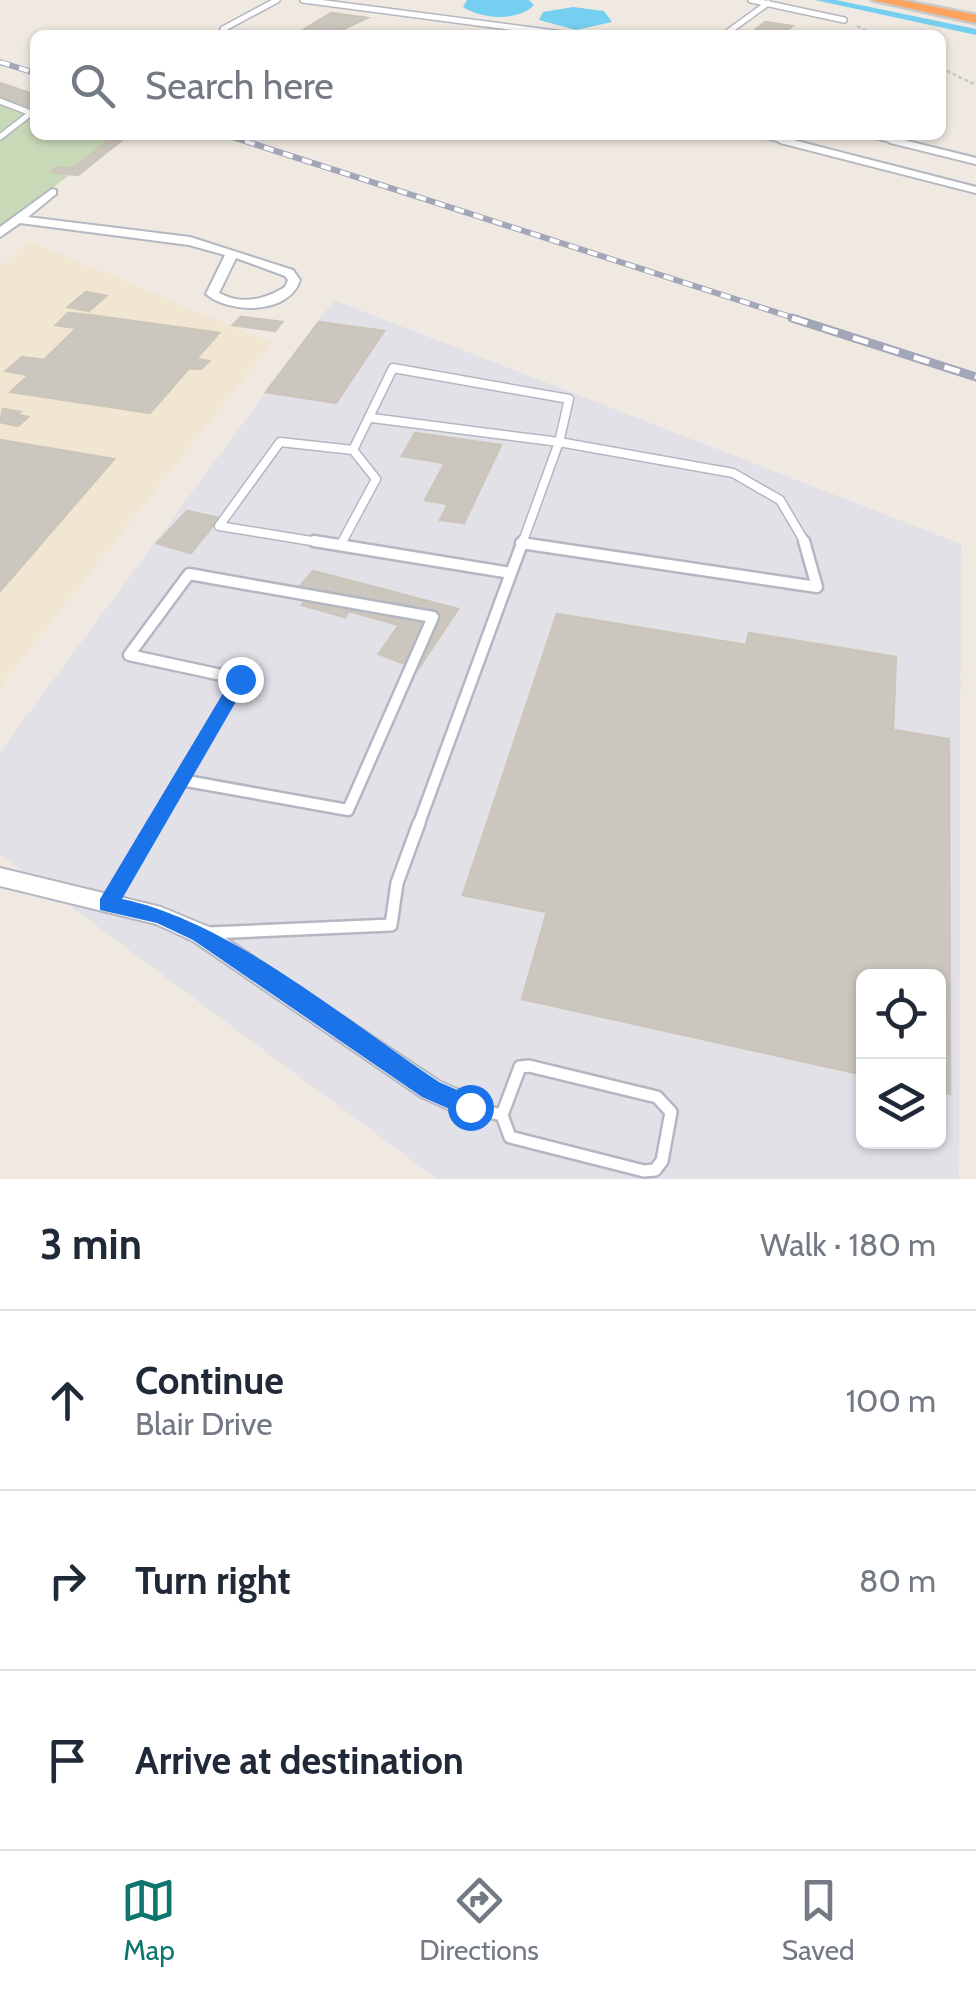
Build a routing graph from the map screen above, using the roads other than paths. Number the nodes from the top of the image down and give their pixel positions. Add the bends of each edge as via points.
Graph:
1 (278, 0) edge
2 (303, 0) edge
3 (751, 0) edge
4 (879, 0) edge
5 (923, 0) edge
6 (950, 0) edge
7 (768, 3) junction
8 (976, 8) edge
9 (976, 19) edge
10 (844, 20) road end
11 (224, 30) edge
12 (532, 30) edge
13 (731, 30) edge
14 (0, 101) edge
15 (0, 137) edge
16 (781, 140) edge
17 (892, 140) edge
18 (976, 161) edge
19 (976, 190) edge
20 (52, 192) dead end
21 (18, 219) junction
22 (0, 233) edge
23 (232, 253) junction
24 (372, 418) junction
25 (560, 442) junction
26 (352, 450) junction
27 (521, 543) junction
28 (340, 544) junction
29 (510, 573) junction
30 (180, 780) junction
31 (0, 877) edge
32 (108, 904) junction
33 (201, 934) junction
34 (470, 1107) joint
35 (502, 1115) junction

1 - 11 lane
2 - 12 lane
3 - 7 lane
4 - 9 highway
5 - 8 highway
6 - 8 highway
7 - 10 lane
7 - 13 lane
14 - 15 lane via 30,113
16 - 19 lane
17 - 18 lane
20 - 21 street
21 - 22 street
21 - 23 street via 190,241
23 - 23 street via 290,273 291,289 264,302 222,302 212,286
24 - 25 lane
24 - 25 lane via 393,368 569,399
24 - 26 lane
25 - 27 lane
25 - 27 lane via 734,473 780,500 811,553 816,587
26 - 28 lane via 376,479
26 - 28 lane via 280,442 220,526
27 - 29 lane
28 - 29 lane
29 - 33 lane via 397,884 391,924
30 - 30 lane via 240,679 128,656 189,574 433,617 348,810
30 - 32 lane
31 - 32 street
32 - 33 street
33 - 34 street via 430,1089
34 - 35 lane
35 - 35 lane via 510,1137 644,1171 662,1162 670,1112 657,1098 530,1066 514,1075

